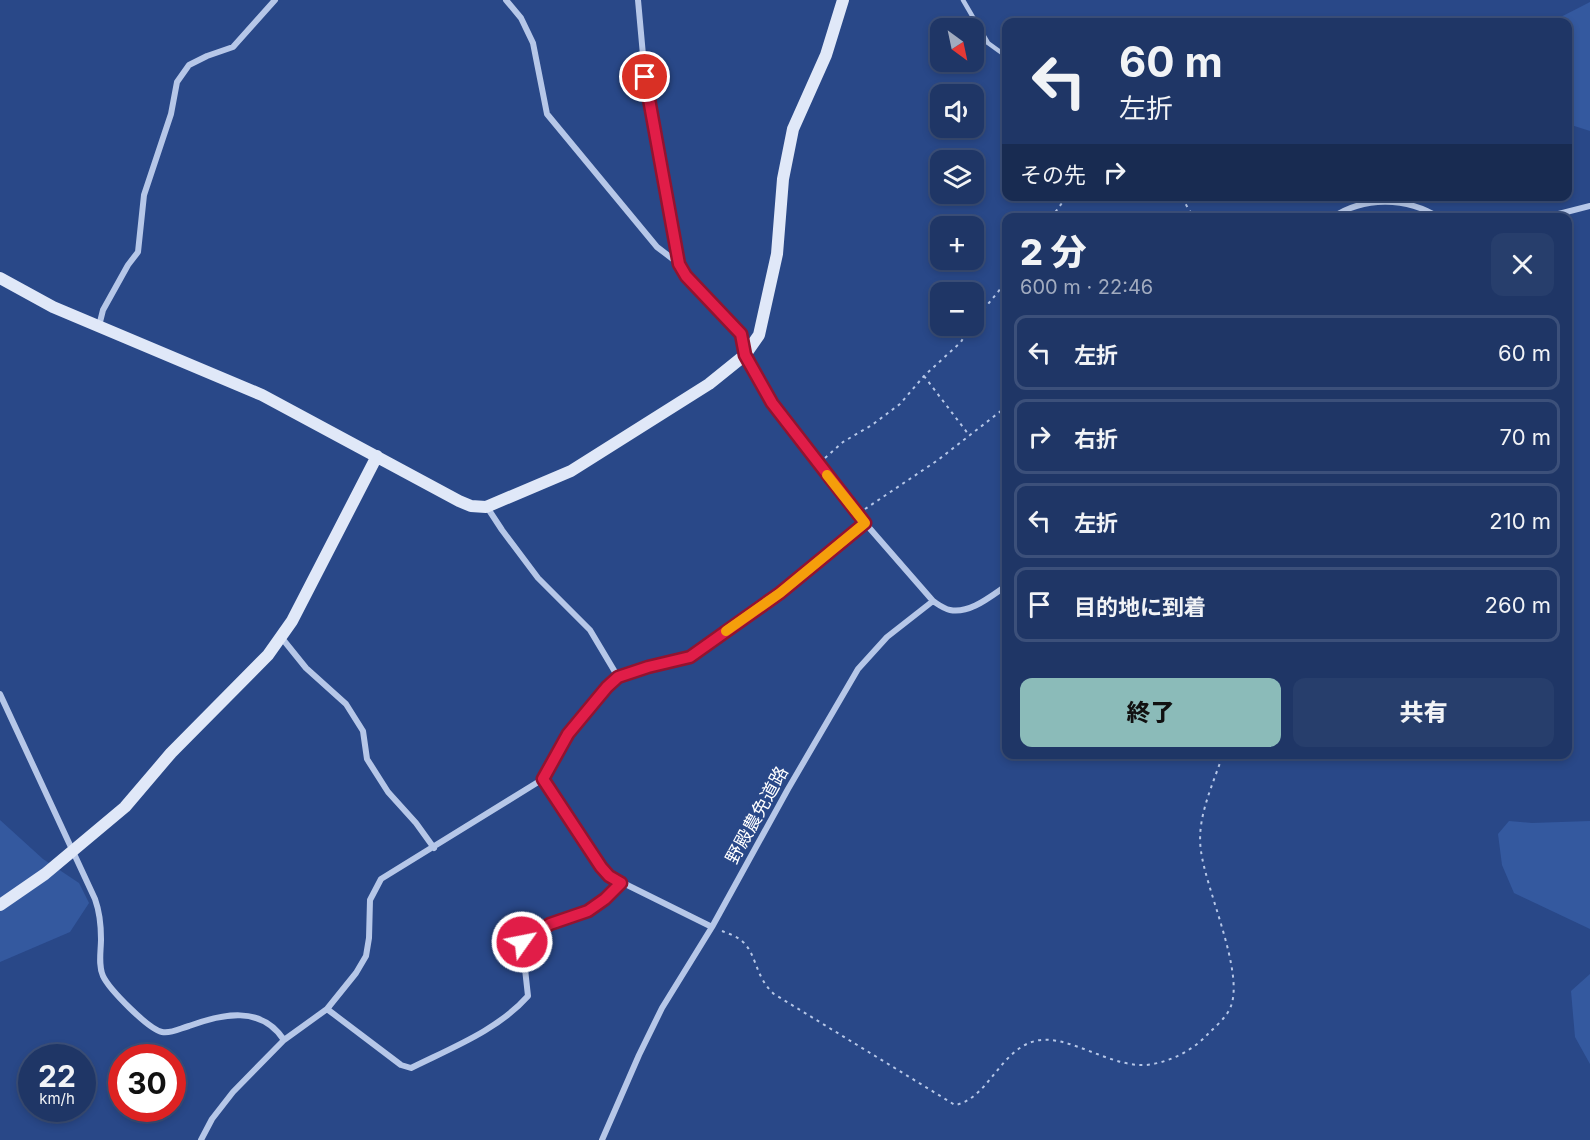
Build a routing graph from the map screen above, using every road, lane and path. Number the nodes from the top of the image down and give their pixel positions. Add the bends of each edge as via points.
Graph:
1 (275, 0) edge
2 (506, 0) edge
3 (638, 0) edge
4 (843, 0) edge
5 (963, 0) edge
6 (1002, 53) edge
7 (1064, 201) edge
8 (1386, 201) edge
9 (1386, 201) edge
10 (1590, 206) edge
11 (1055, 213) edge
12 (1342, 213) edge
13 (1433, 213) edge
14 (1563, 213) edge
15 (679, 264) junction
16 (0, 278) edge
17 (1002, 286) edge
18 (984, 308) edge
19 (98, 327) junction
20 (964, 336) edge
21 (745, 355) junction
22 (924, 376) junction
23 (1002, 410) edge
24 (969, 435) junction
25 (377, 456) junction
26 (818, 463) junction
27 (486, 507) junction
28 (858, 514) junction
29 (865, 523) junction
30 (1002, 589) edge
31 (933, 601) junction
32 (281, 637) junction
33 (618, 677) junction
34 (0, 694) edge
35 (1221, 759) edge
36 (543, 779) junction
37 (434, 848) junction
38 (72, 852) junction
39 (621, 883) junction
40 (0, 905) edge
41 (712, 927) junction
42 (327, 1010) junction
43 (284, 1040) junction
44 (201, 1140) edge
45 (602, 1140) edge

1 - 19 street via 233,47 189,65 177,82 171,114 144,195 138,252 103,310
2 - 15 street via 521,18 533,43 547,114 657,247
3 - 15 street via 645,77
4 - 21 street via 825,55 793,129 783,179 777,254 759,335
5 - 6 lane via 988,43
7 - 11 path
8 - 12 street via 1357,205
9 - 13 street via 1407,203
10 - 14 street
15 - 21 street via 741,334
16 - 19 street
17 - 18 path
19 - 25 street via 262,395
20 - 22 path
21 - 26 street via 772,403
21 - 27 street via 709,384 571,471
22 - 24 path
22 - 26 path via 900,404
23 - 24 path
24 - 28 path
25 - 27 street via 459,501
25 - 32 street
26 - 28 street
27 - 33 street via 538,578 590,630
28 - 29 street
29 - 31 street
29 - 33 street via 780,593 690,657
30 - 31 street via 957,611
31 - 41 street, 野殿農免道路 via 887,637 858,669
32 - 37 street via 306,668 346,704 363,730 367,759 388,792
32 - 38 street via 124,807
33 - 36 street via 568,734
34 - 38 street
35 - 41 path via 1206,803 1201,851 1226,944 1234,994 1228,1012 1206,1036 1170,1059 1133,1066 1055,1041 1036,1040 1013,1052 974,1096 955,1105 774,994 760,978 744,943
36 - 37 street
36 - 39 street via 601,867
37 - 42 street via 381,879 370,900 366,956
38 - 40 street
38 - 43 street via 100,915 101,973 128,1007 162,1032 233,1014 262,1020
39 - 41 street
39 - 42 street via 588,911 550,924 522,942 528,996 516,1009 472,1038 411,1068 401,1065
41 - 45 street, 野殿農免道路 via 662,1008
42 - 43 street
43 - 44 street via 233,1092

